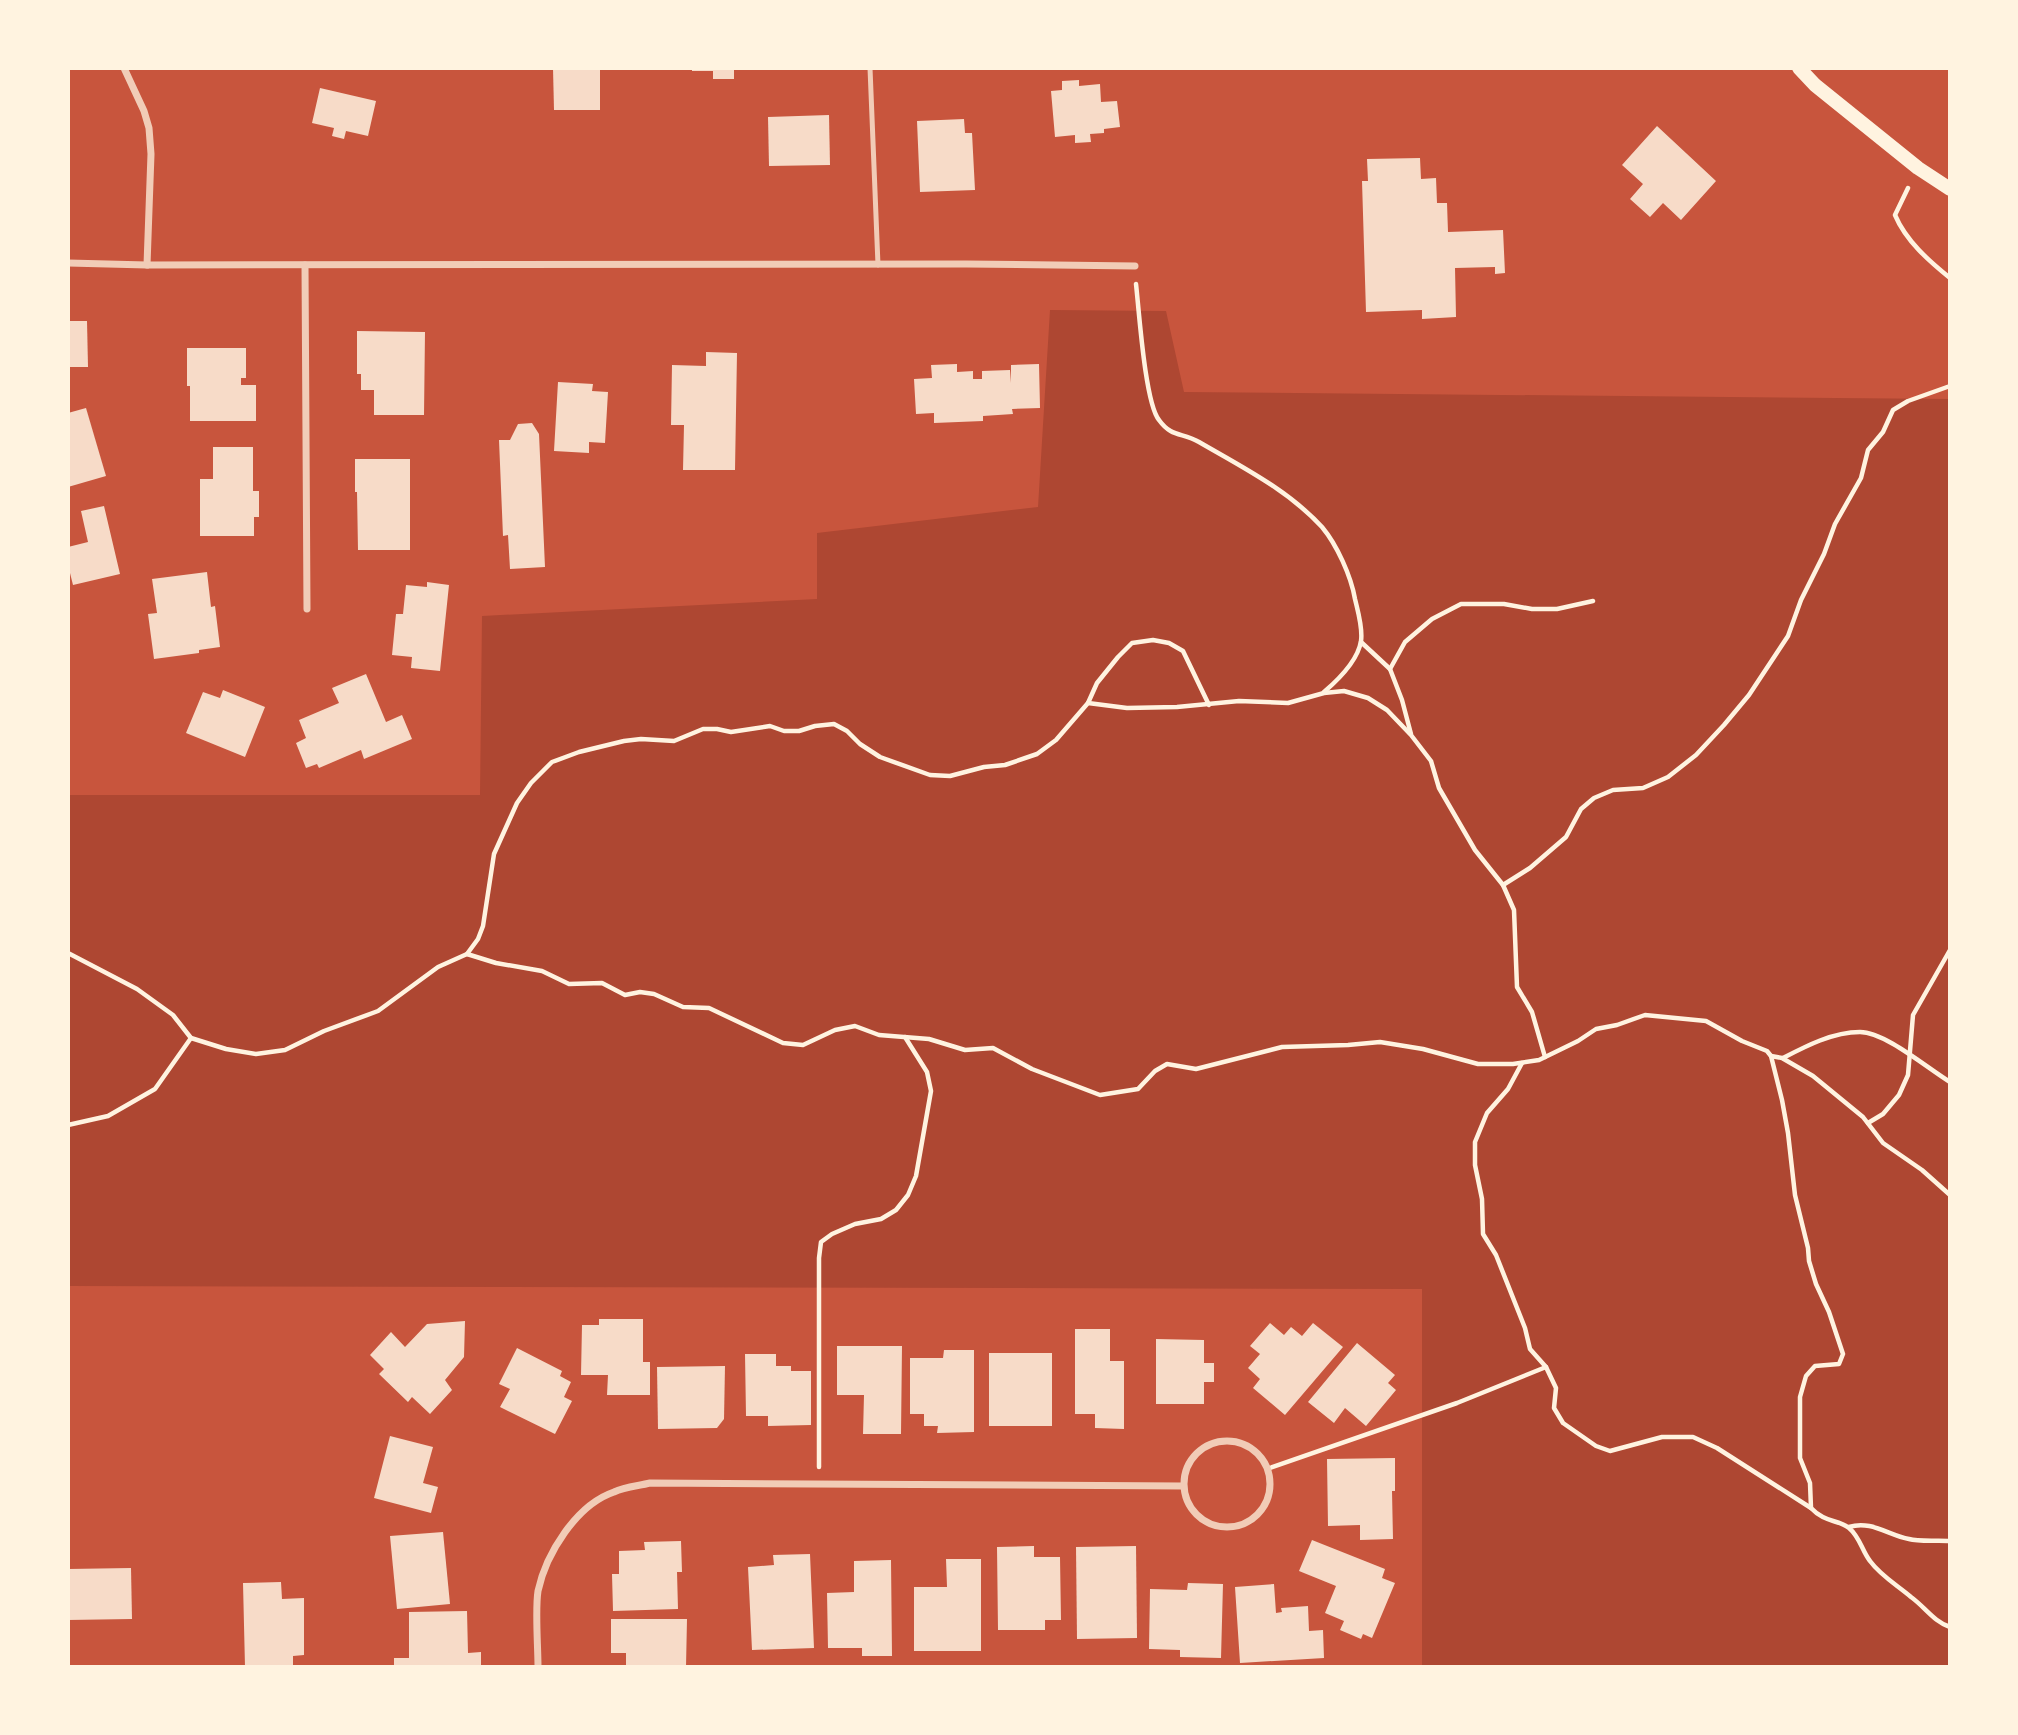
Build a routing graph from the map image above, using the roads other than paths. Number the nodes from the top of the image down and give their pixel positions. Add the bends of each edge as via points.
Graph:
1 (124, 68) edge
2 (870, 68) edge
3 (1799, 68) edge
4 (1950, 189) edge
5 (68, 263) edge
6 (147, 265) junction
7 (305, 265) junction
8 (878, 265) junction
9 (1135, 266) road end
10 (307, 609) dead end
11 (1183, 1486) junction
12 (538, 1667) edge

1 - 6 street via 149,128
2 - 8 lane
3 - 4 main road via 1918,168
5 - 6 street
6 - 7 street
7 - 8 street
7 - 10 street
8 - 9 street
11 - 11 street via 1195,1454 1209,1444 1226,1441 1244,1444 1258,1454 1268,1469 1270,1487 1265,1506 1253,1520 1236,1527 1217,1527 1200,1519 1188,1504
11 - 12 street via 650,1483 612,1492 566,1529 548,1559 538,1594

